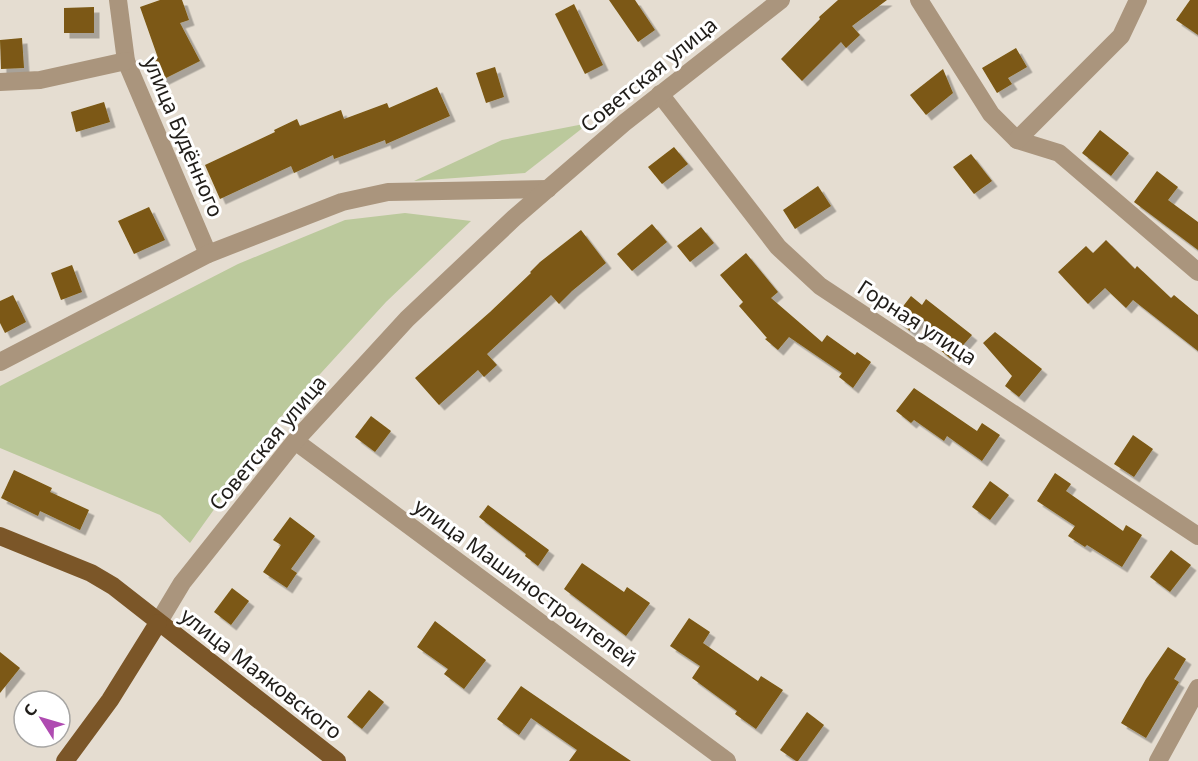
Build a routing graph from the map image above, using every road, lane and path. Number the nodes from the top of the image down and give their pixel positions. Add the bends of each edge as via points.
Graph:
1 (118, 0) edge
2 (781, 0) edge
3 (919, 0) edge
4 (1138, 0) edge
5 (126, 61) junction
6 (0, 82) edge
7 (660, 94) junction
8 (1017, 140) junction
9 (548, 189) junction
10 (207, 254) junction
11 (1198, 272) edge
12 (0, 362) edge
13 (295, 441) junction
14 (1196, 531) edge
15 (0, 536) edge
16 (159, 623) junction
17 (1198, 688) edge
18 (65, 761) edge
19 (337, 761) edge
20 (728, 761) edge
21 (1158, 761) edge

1 - 5 street, улица Будённого
2 - 7 street, Советская улица
3 - 8 street via 991,114
4 - 8 street via 1121,36
5 - 6 street via 40,80
5 - 10 street, улица Будённого
7 - 9 street, Советская улица
7 - 14 street, Горная улица via 778,247 820,286
8 - 11 street via 1059,153
9 - 10 street via 388,192 342,202
9 - 13 street, Советская улица via 407,319
10 - 12 street
13 - 16 street, Советская улица via 182,583
13 - 20 street, улица Машиностроителей
15 - 16 main road, улица Маяковского via 91,573
16 - 18 main road, Советская улица
16 - 19 main road, улица Маяковского
17 - 21 street

